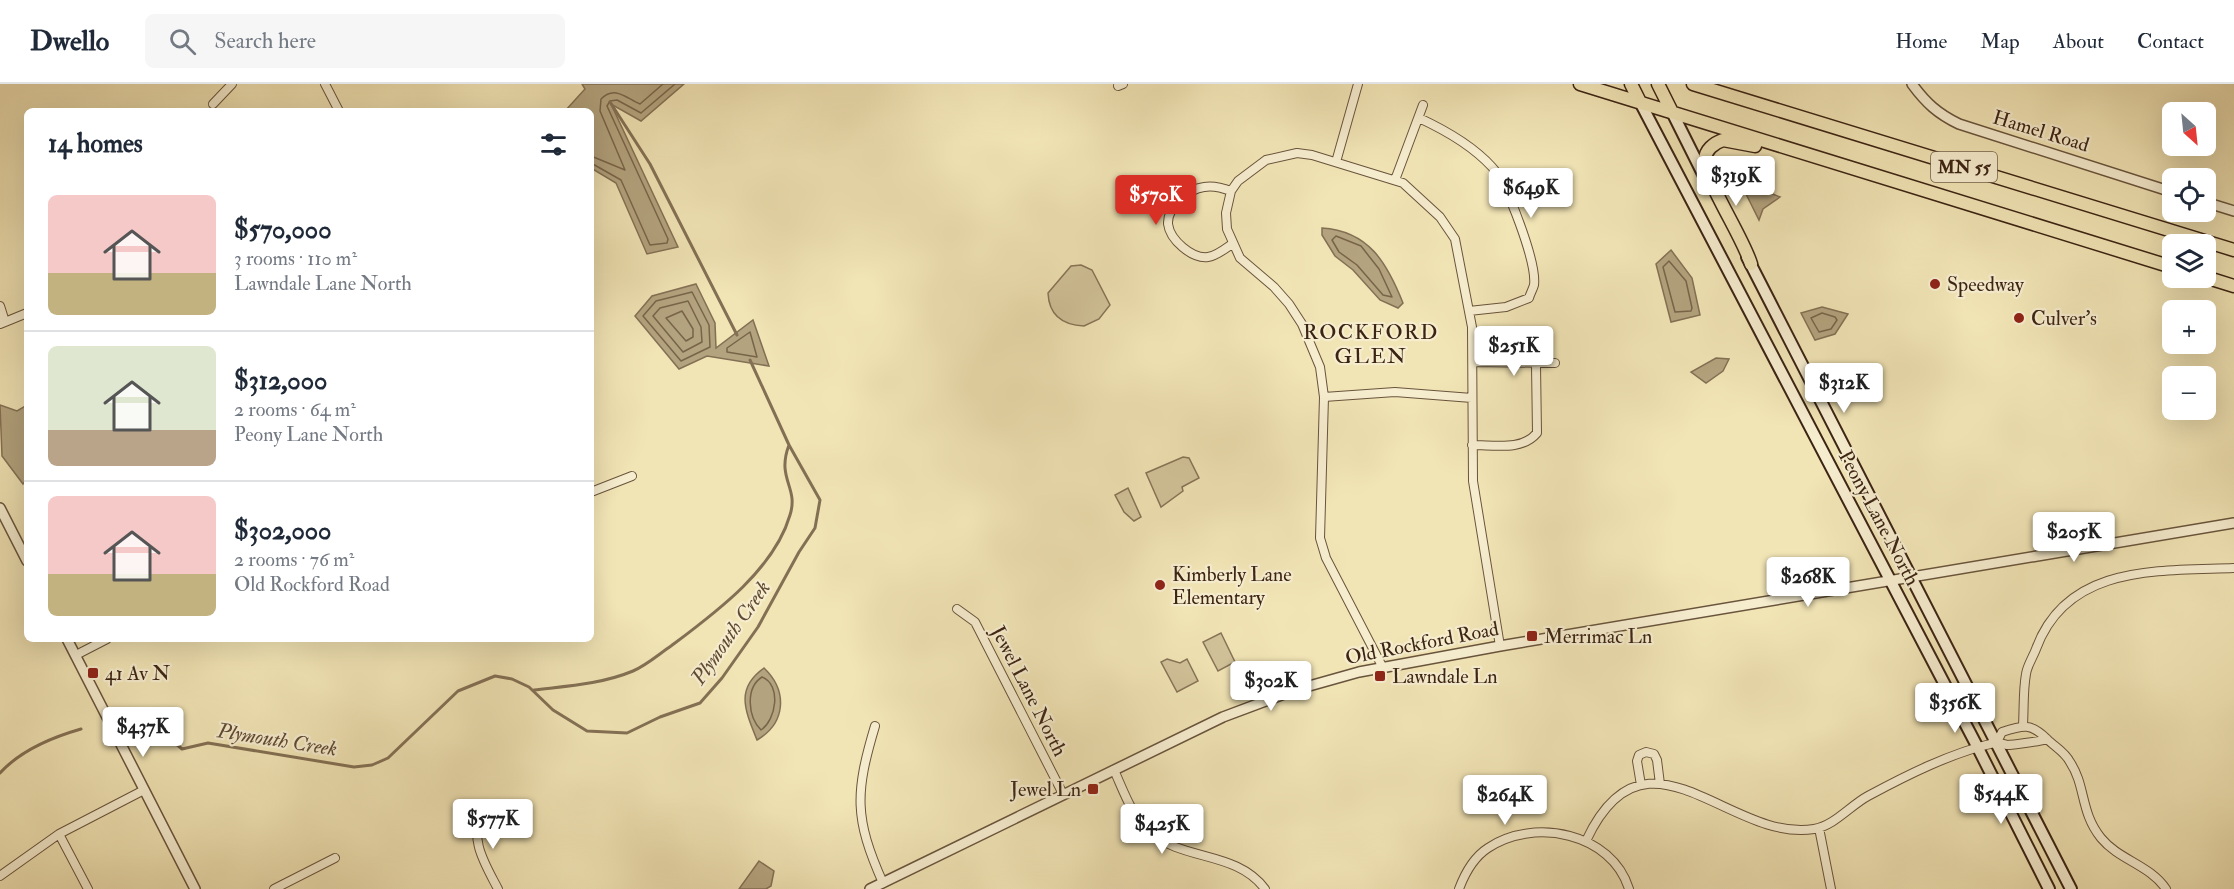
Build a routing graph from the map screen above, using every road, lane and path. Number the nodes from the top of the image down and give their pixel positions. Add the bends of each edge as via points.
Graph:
1 (232, 84) edge
2 (325, 84) edge
3 (1358, 84) edge
4 (1580, 84) edge
5 (1631, 84) edge
6 (1658, 84) edge
7 (1693, 84) edge
8 (1912, 84) edge
9 (1640, 102) junction
10 (213, 104) dead end
11 (1423, 105) dead end
12 (337, 108) edge
13 (1672, 112) junction
14 (1419, 118) junction
15 (1336, 162) junction
16 (1846, 166) junction
17 (1395, 180) junction
18 (2162, 189) edge
19 (1232, 191) junction
20 (2216, 205) edge
21 (2234, 211) edge
22 (1232, 244) junction
23 (2234, 250) edge
24 (1751, 264) junction
25 (2162, 264) edge
26 (2216, 280) edge
27 (2234, 286) edge
28 (0, 306) edge
29 (1469, 311) junction
30 (24, 314) edge
31 (2, 323) edge
32 (1473, 362) junction
33 (1555, 363) dead end
34 (1536, 365) junction
35 (1324, 397) junction
36 (1472, 398) junction
37 (1472, 445) junction
38 (632, 476) dead end
39 (594, 491) edge
40 (0, 508) edge
41 (2234, 523) edge
42 (24, 555) edge
43 (2234, 568) edge
44 (1910, 577) junction
45 (1890, 580) junction
46 (957, 609) dead end
47 (69, 642) edge
48 (101, 642) edge
49 (1500, 646) junction
50 (76, 655) junction
51 (1382, 666) junction
52 (2023, 725) junction
53 (875, 726) dead end
54 (2047, 739) junction
55 (1997, 742) junction
56 (1978, 748) junction
57 (1114, 770) junction
58 (1660, 784) junction
59 (1641, 786) junction
60 (144, 790) junction
61 (1063, 794) junction
62 (482, 809) dead end
63 (1819, 828) junction
64 (59, 834) junction
65 (1586, 841) junction
66 (336, 858) dead end
67 (0, 876) edge
68 (883, 883) junction
69 (88, 889) edge
70 (195, 889) edge
71 (274, 889) edge
72 (498, 889) edge
73 (870, 889) edge
74 (1265, 889) edge
75 (1459, 889) edge
76 (1629, 889) edge
77 (1831, 889) edge
78 (2049, 889) edge
79 (2071, 889) edge
80 (2166, 889) edge

1 - 10 street
2 - 12 street
3 - 15 street
4 - 9 main road, MN 55
5 - 9 main road
6 - 13 main road
7 - 23 main road, MN 55
8 - 18 street, Hamel Road via 1924,102 1959,124
9 - 13 main road, MN 55
9 - 45 main road, Peony Lane North
11 - 14 street
13 - 16 main road, MN 55
13 - 24 main road, Peony Lane North
14 - 17 street
14 - 29 street via 1444,130 1493,168 1523,234 1533,272 1534,286 1529,298 1506,307
15 - 17 street
15 - 19 street via 1312,155 1281,155 1248,171
16 - 24 main road via 1729,140 1714,144 1705,161
16 - 25 main road, MN 55
17 - 29 street via 1414,192 1449,227 1458,251
19 - 22 street via 1226,213
19 - 22 street via 1203,187 1185,195 1173,208 1168,222 1172,236 1197,257 1209,257
20 - 21 street
22 - 35 street via 1240,258 1282,296 1302,324 1320,367
24 - 44 main road, Peony Lane North
26 - 27 main road
28 - 31 street
29 - 32 street
30 - 31 street
32 - 34 street
32 - 36 street
33 - 34 street
34 - 37 street via 1537,433 1529,443
35 - 36 street via 1395,392
35 - 51 street via 1320,538 1326,558
36 - 37 street
37 - 49 street via 1475,495
38 - 39 street
40 - 42 street
41 - 44 street, Old Rockford Road
43 - 52 street via 2140,573 2094,586 2068,600 2046,625 2026,672
44 - 45 street, Old Rockford Road
44 - 55 main road, Peony Lane North
45 - 49 street, Old Rockford Road
45 - 56 main road, Peony Lane North
46 - 61 street, Jewel Lane North via 975,622
47 - 50 street
48 - 50 street
49 - 51 street, Old Rockford Road
50 - 60 street
51 - 57 street, Old Rockford Road via 1258,702
52 - 54 street via 2041,731
52 - 55 street via 2002,732
53 - 68 street via 860,781 860,815 868,849
54 - 55 street via 2009,745
54 - 80 street via 2070,760 2083,806 2102,839 2115,852 2148,870
55 - 56 street
55 - 79 main road, Peony Lane North
56 - 63 street via 1904,776
56 - 78 main road, Peony Lane North
57 - 61 street, Old Rockford Road
57 - 74 street via 1138,820 1150,832 1180,850 1233,865
58 - 59 street
58 - 59 street via 1657,759 1646,752 1637,762
58 - 63 street via 1689,790 1780,829 1797,832
59 - 65 street via 1608,803
60 - 64 street
60 - 70 street
61 - 68 street, Old Rockford Road
62 - 72 street via 477,821 477,846
63 - 77 street
64 - 67 street
64 - 69 street
65 - 75 street via 1573,836 1534,835 1500,841 1475,860
65 - 76 street via 1609,855
66 - 71 street
68 - 73 street, Old Rockford Road

